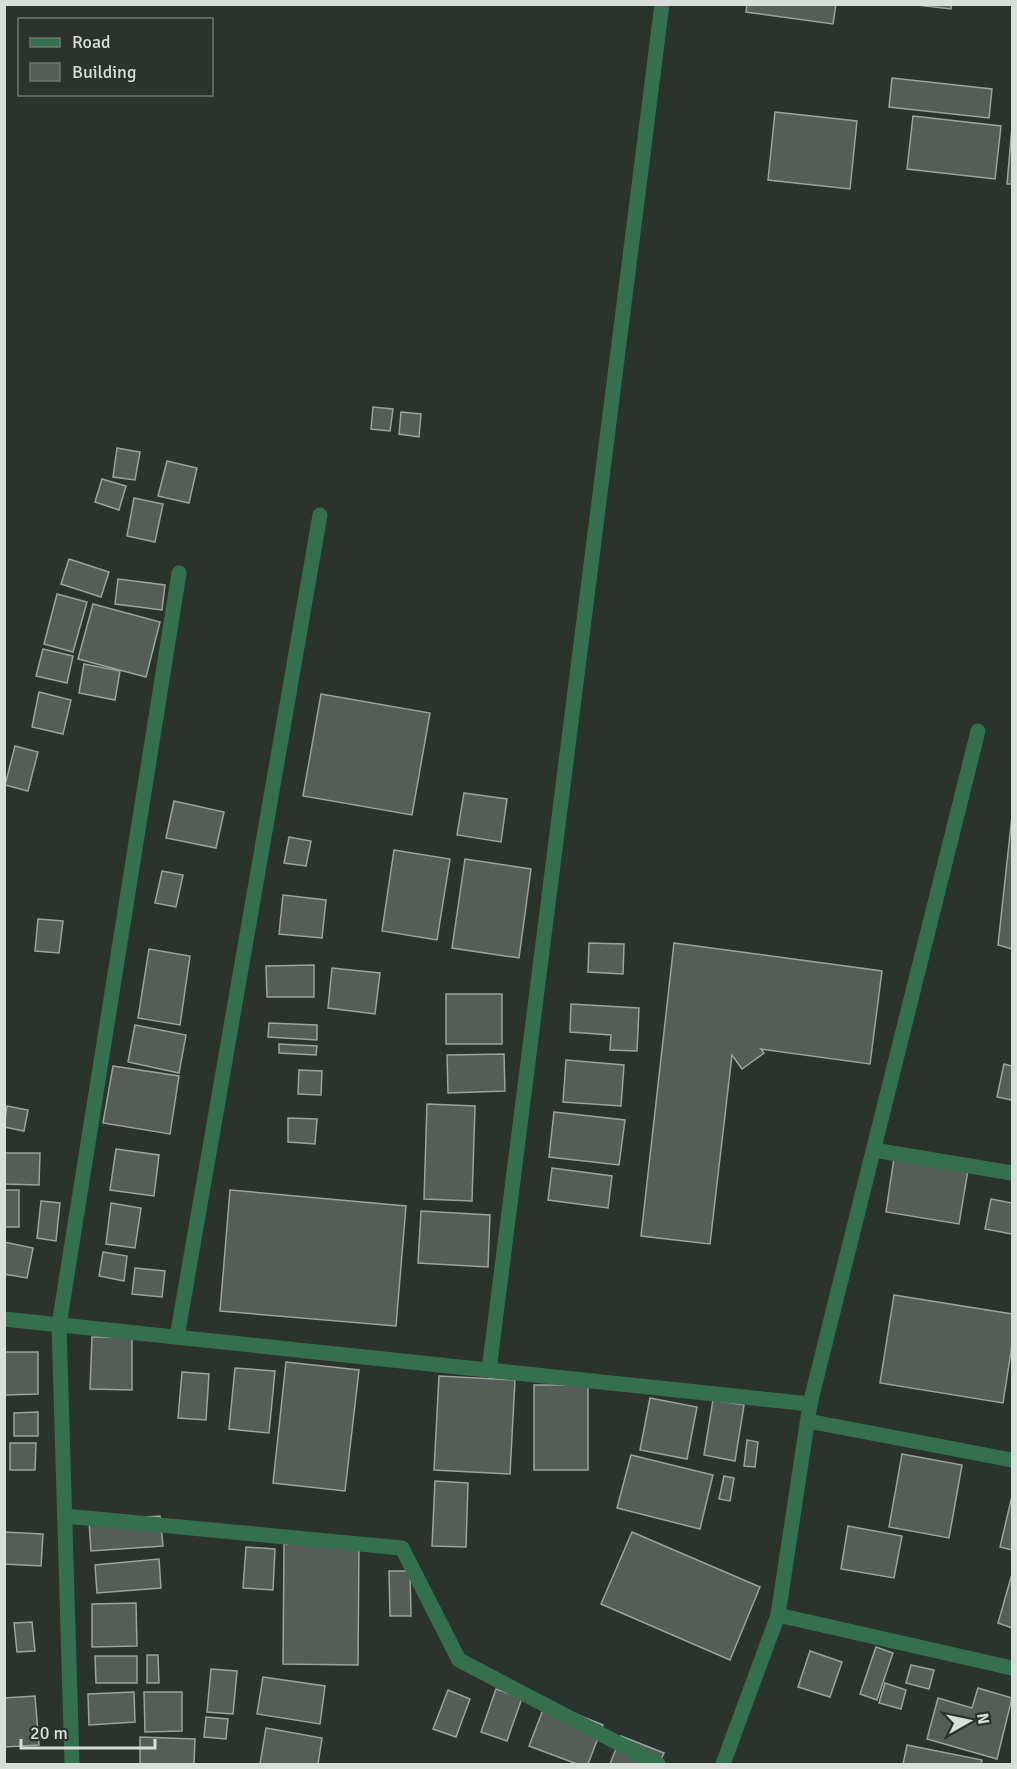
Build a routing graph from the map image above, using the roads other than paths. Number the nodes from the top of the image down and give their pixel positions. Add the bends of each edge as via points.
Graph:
1 (662, 4) edge
2 (320, 515) dead end
3 (179, 573) dead end
4 (978, 731) dead end
5 (873, 1150) junction
6 (1012, 1173) edge
7 (4, 1319) edge
8 (59, 1324) junction
9 (177, 1337) junction
10 (489, 1370) junction
11 (810, 1404) junction
12 (808, 1421) junction
13 (1012, 1460) edge
14 (65, 1516) junction
15 (778, 1615) junction
16 (1012, 1668) edge
17 (72, 1764) edge
18 (658, 1764) edge
19 (723, 1764) edge

1 - 10 street
2 - 9 street
3 - 8 street
4 - 5 street
5 - 6 street
5 - 11 street
7 - 8 street
8 - 9 street
8 - 14 street
9 - 10 street
10 - 11 street
11 - 12 street
12 - 13 street
12 - 15 street
14 - 17 street
14 - 18 street via 402,1548 459,1660
15 - 16 street
15 - 19 street

